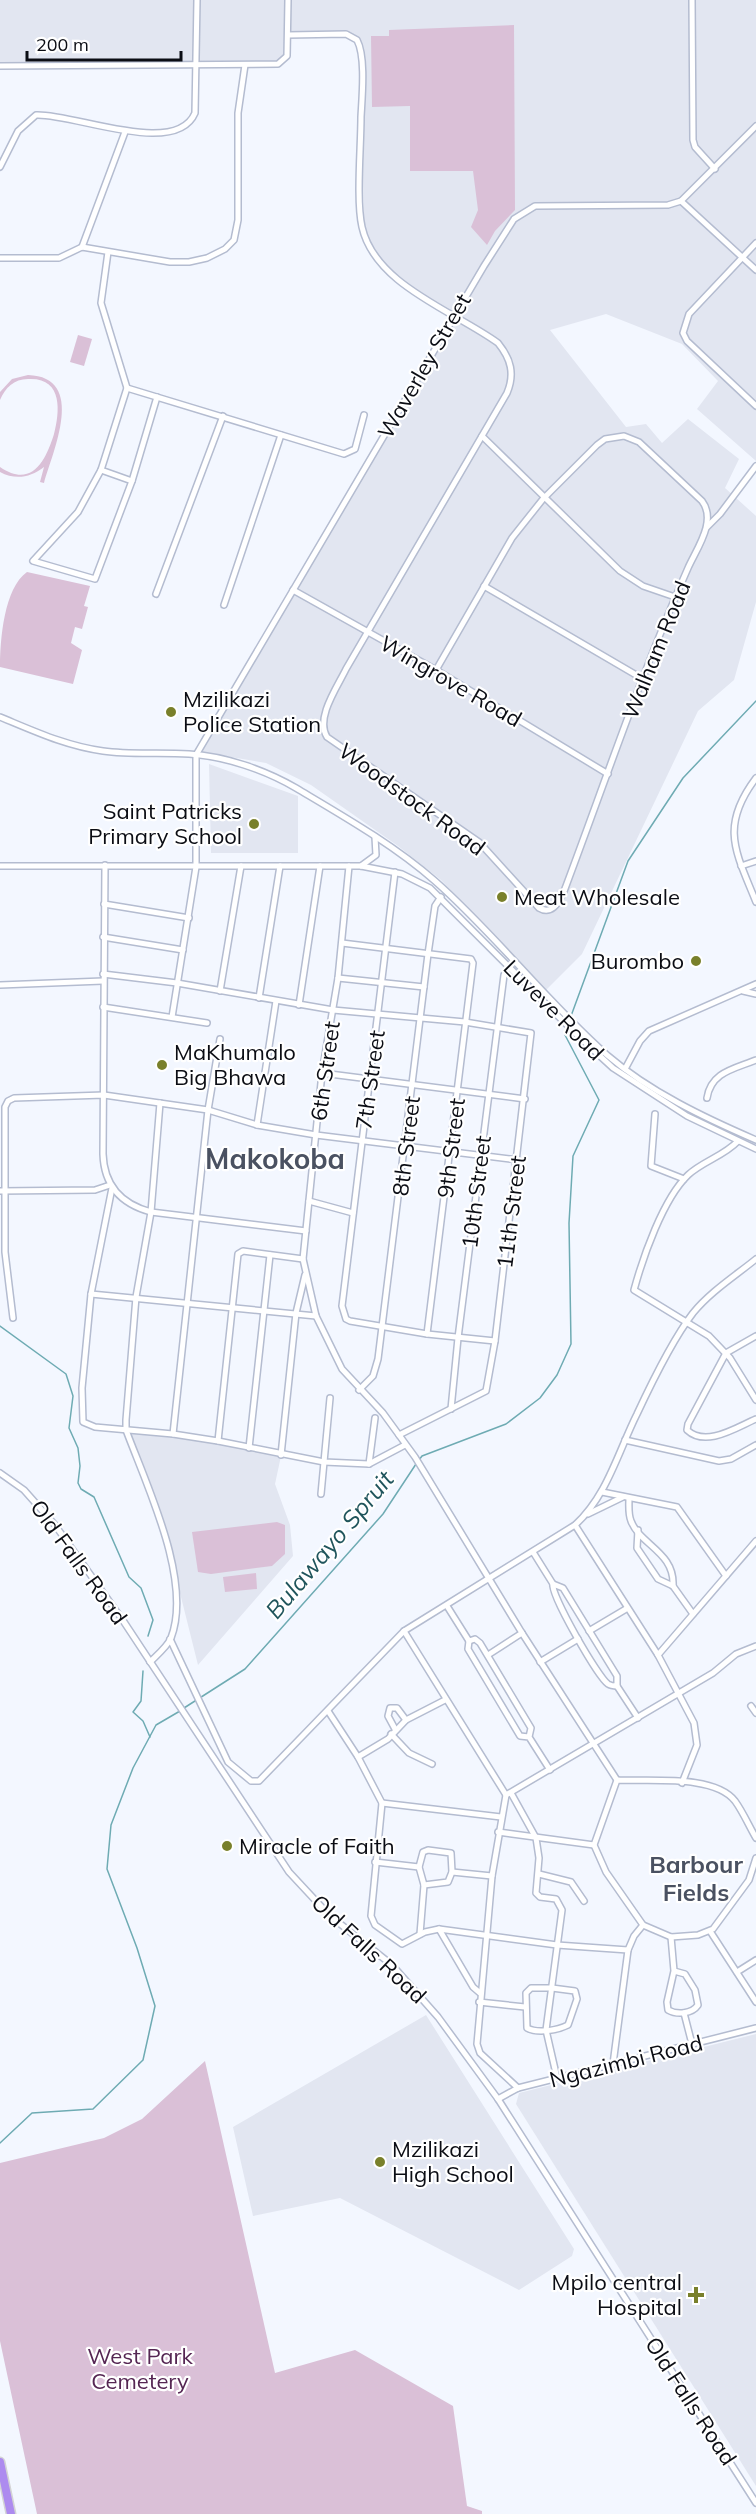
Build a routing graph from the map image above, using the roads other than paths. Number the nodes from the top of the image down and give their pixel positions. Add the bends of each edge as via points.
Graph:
1 (197, 0) edge
2 (288, 0) edge
3 (692, 0) edge
4 (288, 34) junction
5 (244, 65) junction
6 (0, 66) edge
7 (196, 66) junction
8 (756, 126) edge
9 (125, 132) junction
10 (0, 167) edge
11 (715, 169) junction
12 (681, 201) junction
13 (756, 243) edge
14 (82, 247) junction
15 (108, 252) junction
16 (743, 257) junction
17 (0, 258) edge
18 (756, 270) edge
19 (454, 315) junction
20 (127, 388) junction
21 (157, 397) junction
22 (756, 406) edge
23 (364, 415) dead end
24 (224, 416) junction
25 (281, 435) junction
26 (482, 436) junction
27 (756, 466) edge
28 (101, 470) junction
29 (132, 481) junction
30 (543, 499) junction
31 (707, 527) junction
32 (484, 586) junction
33 (293, 590) junction
34 (156, 594) dead end
35 (675, 597) junction
36 (224, 605) dead end
37 (366, 632) junction
38 (436, 670) junction
39 (643, 679) junction
40 (0, 717) edge
41 (196, 755) junction
42 (608, 774) junction
43 (756, 778) edge
44 (753, 787) edge
45 (375, 837) junction
46 (756, 861) edge
47 (105, 865) junction
48 (0, 866) edge
49 (241, 866) junction
50 (280, 866) junction
51 (320, 866) junction
52 (349, 866) junction
53 (361, 866) junction
54 (741, 866) junction
55 (196, 867) junction
56 (395, 872) junction
57 (441, 897) junction
58 (756, 902) edge
59 (104, 904) junction
60 (189, 918) junction
61 (104, 937) junction
62 (342, 943) junction
63 (183, 950) junction
64 (386, 950) junction
65 (428, 954) junction
66 (504, 975) dead end
67 (103, 978) junction
68 (338, 978) junction
69 (382, 982) junction
70 (177, 983) junction
71 (756, 984) edge
72 (0, 985) edge
73 (424, 987) junction
74 (742, 990) junction
75 (220, 991) junction
76 (756, 994) edge
77 (259, 998) junction
78 (276, 1001) junction
79 (299, 1005) junction
80 (103, 1006) junction
81 (333, 1010) junction
82 (378, 1015) junction
83 (171, 1017) junction
84 (421, 1019) junction
85 (465, 1022) junction
86 (207, 1023) dead end
87 (498, 1026) junction
88 (220, 1040) dead end
89 (756, 1060) edge
90 (624, 1069) junction
91 (322, 1073) junction
92 (371, 1080) junction
93 (414, 1085) junction
94 (458, 1091) junction
95 (488, 1094) junction
96 (104, 1095) junction
97 (707, 1098) dead end
98 (525, 1099) junction
99 (160, 1102) junction
100 (208, 1110) junction
101 (655, 1114) dead end
102 (257, 1125) junction
103 (316, 1135) junction
104 (756, 1140) edge
105 (362, 1141) junction
106 (738, 1141) junction
107 (406, 1146) junction
108 (756, 1149) edge
109 (450, 1152) junction
110 (480, 1156) junction
111 (518, 1160) junction
112 (684, 1179) junction
113 (111, 1187) junction
114 (2, 1191) edge
115 (309, 1201) junction
116 (151, 1212) junction
117 (353, 1213) junction
118 (197, 1217) junction
119 (306, 1231) junction
120 (270, 1255) junction
121 (303, 1259) junction
122 (756, 1259) edge
123 (306, 1274) junction
124 (91, 1294) junction
125 (136, 1297) junction
126 (189, 1303) junction
127 (233, 1306) junction
128 (266, 1310) junction
129 (296, 1313) junction
130 (316, 1316) junction
131 (13, 1318) dead end
132 (687, 1322) junction
133 (383, 1327) junction
134 (427, 1334) junction
135 (756, 1336) edge
136 (458, 1338) junction
137 (495, 1341) junction
138 (726, 1353) junction
139 (359, 1390) junction
140 (330, 1398) dead end
141 (756, 1400) edge
142 (451, 1409) junction
143 (375, 1418) dead end
144 (756, 1419) edge
145 (126, 1430) junction
146 (173, 1434) junction
147 (399, 1435) junction
148 (625, 1440) junction
149 (218, 1441) junction
150 (405, 1445) junction
151 (756, 1445) edge
152 (249, 1448) junction
153 (281, 1455) junction
154 (324, 1462) junction
155 (369, 1464) junction
156 (0, 1473) edge
157 (602, 1491) junction
158 (321, 1494) dead end
159 (626, 1497) junction
160 (586, 1515) junction
161 (574, 1525) junction
162 (638, 1530) junction
163 (756, 1541) edge
164 (532, 1552) junction
165 (726, 1576) junction
166 (489, 1579) junction
167 (553, 1584) junction
168 (673, 1586) junction
169 (447, 1606) junction
170 (626, 1609) junction
171 (693, 1614) junction
172 (404, 1631) junction
173 (589, 1631) junction
174 (522, 1633) junction
175 (170, 1639) junction
176 (578, 1639) junction
177 (469, 1641) junction
178 (756, 1646) edge
179 (488, 1655) junction
180 (658, 1655) junction
181 (150, 1662) junction
182 (540, 1662) junction
183 (617, 1686) junction
184 (679, 1692) junction
185 (446, 1700) junction
186 (751, 1706) dead end
187 (328, 1711) junction
188 (756, 1713) edge
189 (638, 1718) junction
190 (406, 1720) junction
191 (395, 1729) junction
192 (391, 1734) junction
193 (529, 1737) junction
194 (595, 1745) junction
195 (358, 1757) junction
196 (432, 1764) dead end
197 (550, 1770) junction
198 (618, 1780) junction
199 (682, 1783) junction
200 (508, 1794) junction
201 (382, 1803) junction
202 (501, 1817) junction
203 (498, 1832) junction
204 (536, 1838) junction
205 (756, 1838) edge
206 (594, 1845) junction
207 (756, 1858) edge
208 (375, 1862) junction
209 (419, 1867) junction
210 (452, 1872) junction
211 (539, 1874) junction
212 (492, 1876) junction
213 (424, 1885) junction
214 (584, 1901) dead end
215 (643, 1925) junction
216 (439, 1929) junction
217 (710, 1931) junction
218 (420, 1934) junction
219 (486, 1934) junction
220 (671, 1938) junction
221 (557, 1944) junction
222 (628, 1950) junction
223 (756, 1960) edge
224 (674, 1971) junction
225 (737, 1972) junction
226 (552, 1988) junction
227 (480, 1993) junction
228 (479, 2002) junction
229 (756, 2002) edge
230 (525, 2007) junction
231 (684, 2013) junction
232 (756, 2028) edge
233 (546, 2030) junction
234 (692, 2044) junction
235 (613, 2064) junction
236 (557, 2078) junction
237 (518, 2088) junction
238 (498, 2099) junction
239 (0, 2462) edge
240 (756, 2503) edge
241 (11, 2514) edge

1 - 7 street
2 - 4 street
3 - 11 street via 692,130 695,147
4 - 5 street via 287,56 282,63
4 - 19 street via 351,35 357,40 361,59 363,229 371,252 390,275
5 - 7 street
5 - 15 street via 238,113 238,220 234,240 219,253 189,262
6 - 7 street
7 - 9 street via 195,113 188,124 162,132
8 - 11 street
9 - 10 street via 36,115 18,131
9 - 14 street
11 - 12 street
12 - 16 street
12 - 19 street, Waverley Street via 668,205 547,204 531,208 514,219
13 - 16 street
14 - 15 street
14 - 17 street via 59,258
15 - 20 street via 101,303
16 - 18 street
16 - 22 street via 689,314 683,333
19 - 26 street via 498,343 511,366 507,393
19 - 33 street, Waverley Street
20 - 21 street
20 - 28 street
21 - 24 street
21 - 29 street
23 - 25 street via 355,449 349,454
24 - 25 street
24 - 34 street
25 - 36 street
26 - 30 street
26 - 37 street
27 - 31 street, Walham Road
28 - 29 street
28 - 29 street via 78,512 33,561 95,579
30 - 31 street via 597,445 624,436 639,442 702,501 708,512
30 - 32 street via 512,538
30 - 35 street via 625,575
31 - 35 street, Walham Road
32 - 38 street
32 - 39 street
33 - 37 street, Wingrove Road
33 - 41 street, Waverley Street
35 - 39 street, Walham Road
37 - 38 street, Wingrove Road
37 - 42 street, Woodstock Road via 330,703 324,733 479,842 543,910 560,901
38 - 42 street, Wingrove Road
39 - 42 street, Walham Road
40 - 41 street, Luveve Road via 54,740 90,749
41 - 45 street, Luveve Road via 253,769 286,783
41 - 55 street
43 - 44 street
44 - 54 street via 732,831
45 - 53 street via 376,855
45 - 90 street, Luveve Road via 441,887 574,1024
46 - 54 street
47 - 48 street, Luveve Road
47 - 55 street, Luveve Road
47 - 59 street
49 - 50 street, Luveve Road
49 - 55 street, Luveve Road
49 - 75 street
50 - 51 street, Luveve Road
50 - 77 street
51 - 52 street, Luveve Road
51 - 79 street
52 - 53 street, Luveve Road
52 - 62 street, 6th Street
53 - 56 street, Luveve Road
54 - 58 street
55 - 60 street
56 - 57 street, Luveve Road via 421,882
56 - 64 street, 7th Street
57 - 65 street, 8th Street via 435,906
57 - 106 street, Luveve Road via 576,1034 638,1086
59 - 60 street
59 - 61 street
60 - 63 street
61 - 63 street
61 - 67 street
62 - 64 street
62 - 68 street, 6th Street
63 - 70 street
64 - 65 street
64 - 69 street, 7th Street
65 - 73 street, 8th Street
65 - 85 street, 9th Street via 472,961
66 - 87 street, 10th Street
67 - 70 street
67 - 72 street
67 - 80 street
68 - 69 street
68 - 81 street, 6th Street
69 - 73 street
69 - 82 street, 7th Street
70 - 75 street
70 - 83 street
71 - 74 street
73 - 84 street, 8th Street
74 - 76 street
74 - 90 street via 649,1031
75 - 77 street
77 - 78 street
78 - 79 street
78 - 102 street
79 - 81 street
80 - 83 street
80 - 96 street
81 - 82 street
81 - 91 street, 6th Street
82 - 84 street
82 - 92 street, 7th Street
83 - 86 street
84 - 85 street
84 - 93 street, 8th Street
85 - 87 street
85 - 94 street, 9th Street
87 - 95 street, 10th Street
87 - 98 street, 11th Street via 531,1033
88 - 100 street
89 - 97 street via 712,1080
90 - 104 street, Luveve Road via 685,1106
91 - 92 street
91 - 103 street, 6th Street
92 - 93 street
92 - 105 street, 7th Street
93 - 94 street
93 - 107 street, 8th Street
94 - 95 street
94 - 109 street, 9th Street
95 - 98 street
95 - 110 street, 10th Street
96 - 99 street
96 - 113 street via 103,1159
96 - 114 street via 8,1101
98 - 111 street, 11th Street
99 - 100 street
99 - 116 street
100 - 102 street
100 - 118 street
101 - 112 street via 651,1166
102 - 103 street
103 - 105 street
103 - 115 street, 6th Street
105 - 107 street
105 - 117 street, 7th Street
106 - 108 street, Luveve Road
106 - 112 street
107 - 109 street
107 - 133 street, 8th Street
109 - 110 street
109 - 134 street, 9th Street
110 - 111 street
110 - 136 street, 10th Street
111 - 137 street, 11th Street
112 - 132 street via 654,1232 634,1290
113 - 114 street
113 - 116 street via 128,1203
113 - 124 street
114 - 131 street
115 - 117 street
115 - 119 street, 6th Street
116 - 118 street
116 - 125 street
117 - 133 street, 7th Street via 342,1305 346,1319
118 - 119 street
118 - 126 street
119 - 121 street, 6th Street
120 - 121 street
120 - 127 street via 243,1251 238,1254
120 - 128 street
121 - 123 street, 6th Street
122 - 132 street via 703,1303
123 - 129 street
123 - 130 street, 6th Street
124 - 125 street
124 - 145 street via 82,1420 95,1427
125 - 126 street
125 - 145 street
126 - 127 street
126 - 146 street
127 - 128 street
127 - 149 street
128 - 129 street
128 - 152 street
129 - 130 street
129 - 153 street
130 - 139 street, 6th Street via 334,1357
132 - 138 street
132 - 148 street
133 - 134 street
133 - 139 street, 8th Street via 375,1371
134 - 136 street
135 - 138 street
136 - 137 street
136 - 142 street, 10th Street
137 - 142 street, 11th Street via 486,1391
138 - 141 street
138 - 144 street via 687,1430 715,1436
139 - 147 street, 6th Street
140 - 154 street
142 - 147 street
143 - 155 street
145 - 146 street
145 - 175 street via 170,1562 176,1608
146 - 149 street
147 - 150 street, 6th Street
148 - 151 street via 719,1461
148 - 157 street
149 - 152 street
150 - 155 street
150 - 166 street, 6th Street
152 - 153 street
153 - 154 street
154 - 155 street
154 - 158 street
156 - 181 street, Old Falls Road via 24,1490 56,1525
157 - 159 street
157 - 160 street
159 - 160 street
159 - 162 street via 630,1519
159 - 165 street via 677,1507
160 - 161 street
161 - 164 street
161 - 170 street
162 - 168 street via 673,1572
162 - 168 street via 637,1548 658,1579
163 - 165 street
164 - 166 street
164 - 167 street
165 - 171 street
166 - 169 street
166 - 174 street, 6th Street
167 - 173 street via 562,1588
167 - 176 street via 553,1594
168 - 171 street
169 - 172 street
169 - 177 street
170 - 173 street
170 - 180 street
171 - 180 street
172 - 185 street
172 - 187 street
173 - 183 street via 617,1676
174 - 179 street
174 - 182 street, 6th Street
175 - 181 street
175 - 187 street via 228,1762 254,1782 263,1778
176 - 182 street
176 - 183 street via 605,1682
177 - 179 street via 477,1640
177 - 193 street via 468,1649 520,1736
178 - 184 street via 736,1654
179 - 193 street via 531,1728
180 - 184 street
181 - 238 street, Old Falls Road via 289,1872 329,1915 392,1965 425,1999
182 - 194 street, 6th Street
183 - 189 street
184 - 189 street
184 - 199 street via 698,1737
185 - 190 street
185 - 200 street
186 - 188 street
187 - 195 street
189 - 194 street
190 - 191 street
190 - 191 street via 397,1708 390,1708 388,1716
191 - 192 street
192 - 195 street
192 - 196 street via 409,1753
193 - 197 street
194 - 197 street
194 - 198 street, 6th Street
195 - 201 street
197 - 200 street
198 - 199 street
198 - 206 street
199 - 205 street via 707,1784 724,1792 735,1801
200 - 202 street
200 - 204 street
201 - 202 street
201 - 208 street
202 - 203 street
203 - 204 street
203 - 212 street
204 - 206 street
204 - 211 street
206 - 215 street via 606,1872
207 - 217 street via 749,1880
208 - 209 street
208 - 218 street via 372,1922 402,1944
209 - 210 street via 424,1851 449,1852 453,1858
209 - 213 street
210 - 212 street
210 - 213 street via 448,1882
211 - 214 street via 571,1882
211 - 221 street via 537,1895 556,1899 561,1905
212 - 219 street
213 - 218 street
215 - 220 street
215 - 222 street
216 - 218 street
216 - 219 street
216 - 227 street
217 - 220 street
217 - 225 street
219 - 221 street
219 - 227 street
220 - 224 street
221 - 222 street
221 - 226 street
222 - 235 street
223 - 225 street
224 - 231 street via 667,2007 671,2012
224 - 231 street via 685,1974 699,1998 696,2009
225 - 229 street
226 - 230 street via 529,1989
226 - 233 street
226 - 233 street via 573,1990 577,1999 568,2025
227 - 228 street
228 - 230 street
228 - 237 street via 478,2049
230 - 233 street via 527,2028
231 - 234 street
232 - 234 street, Ngazimbi Road
233 - 236 street
234 - 235 street, Ngazimbi Road
235 - 236 street, Ngazimbi Road
236 - 237 street, Ngazimbi Road
237 - 238 street, Ngazimbi Road
238 - 240 street, Old Falls Road
239 - 241 highway

